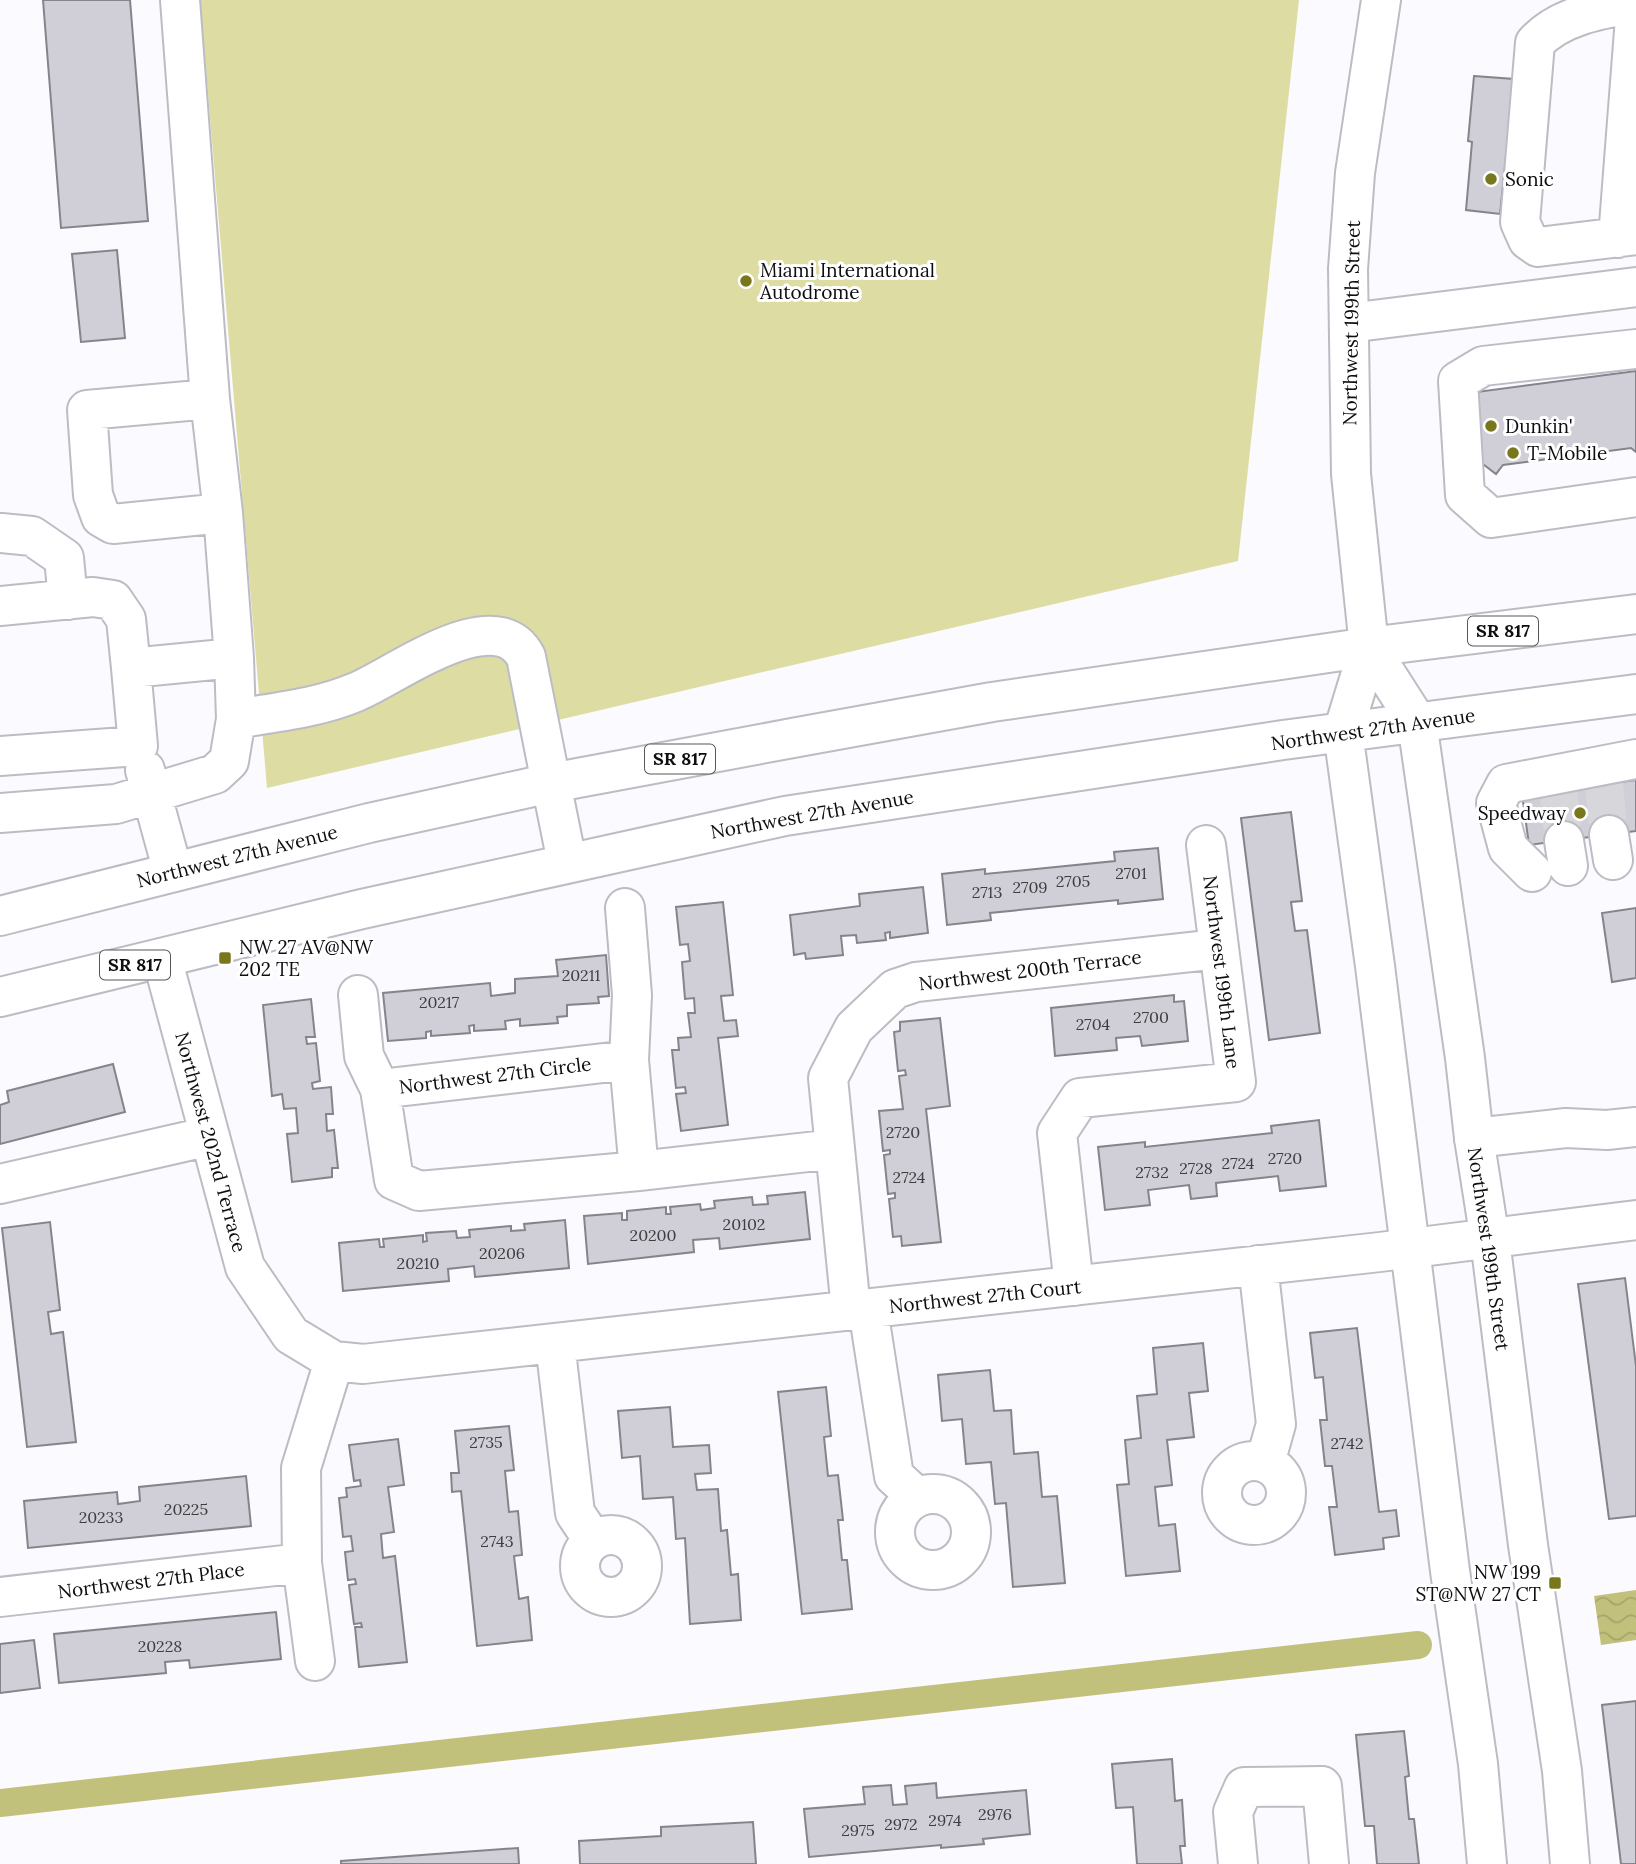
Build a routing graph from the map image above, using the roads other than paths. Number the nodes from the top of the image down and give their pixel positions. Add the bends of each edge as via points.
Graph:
1 (180, 0) edge
2 (1381, 0) edge
3 (1629, 3) edge
4 (1627, 236) edge
5 (1623, 289) edge
6 (1349, 323) junction
7 (1626, 351) edge
8 (210, 399) junction
9 (1636, 497) edge
10 (223, 513) junction
11 (1, 533) edge
12 (68, 600) junction
13 (0, 606) edge
14 (1636, 614) edge
15 (1369, 647) junction
16 (234, 658) junction
17 (131, 668) junction
18 (1636, 694) edge
19 (236, 719) junction
20 (1417, 722) junction
21 (1343, 732) junction
22 (138, 746) junction
23 (0, 756) edge
24 (1614, 769) edge
25 (551, 783) junction
26 (152, 795) junction
27 (0, 813) edge
28 (1206, 845) dead end
29 (1554, 860) dead end
30 (567, 862) junction
31 (173, 872) junction
32 (625, 908) dead end
33 (0, 916) edge
34 (1218, 949) junction
35 (162, 958) junction
36 (358, 995) dead end
37 (0, 997) edge
38 (629, 1060) junction
39 (380, 1089) junction
40 (1636, 1126) edge
41 (210, 1136) junction
42 (1474, 1139) junction
43 (835, 1149) junction
44 (639, 1171) junction
45 (0, 1184) edge
46 (1636, 1220) edge
47 (1490, 1240) junction
48 (1409, 1249) junction
49 (1258, 1265) junction
50 (1074, 1286) junction
51 (860, 1310) junction
52 (555, 1343) junction
53 (334, 1361) junction
54 (1265, 1463) dead end
55 (917, 1497) dead end
56 (593, 1540) dead end
57 (302, 1563) junction
58 (0, 1597) edge
59 (314, 1661) dead end
60 (1238, 1864) edge
61 (1329, 1864) edge
62 (1487, 1864) edge
63 (1570, 1864) edge

1 - 8 main road
2 - 6 main road, Northwest 199th Street via 1355,173
3 - 4 main road
3 - 4 main road via 1547,29 1535,43 1520,222 1528,240 1538,247
5 - 6 main road
5 - 7 main road
6 - 15 main road, Northwest 199th Street via 1351,474
7 - 9 main road via 1483,366 1458,381 1465,495 1491,518
8 - 10 main road
8 - 10 main road via 86,410 93,495 101,517 113,524
10 - 16 main road
11 - 12 main road via 32,536 64,558
12 - 13 main road
12 - 17 main road via 113,600 126,619
14 - 15 main road, Northwest 27th Avenue / SR 817
15 - 20 main road, Northwest 199th Street
15 - 21 main road, Northwest 199th Street
15 - 25 main road, Northwest 27th Avenue / SR 817 via 992,702
16 - 17 main road
16 - 19 main road
17 - 22 main road
18 - 20 main road, Northwest 27th Avenue / SR 817
19 - 25 main road via 357,692 462,640 511,639 526,657
19 - 26 main road via 229,761 215,774
20 - 21 main road, Northwest 27th Avenue / SR 817
20 - 42 main road, Northwest 199th Street
21 - 30 main road, Northwest 27th Avenue / SR 817 via 785,816
21 - 48 main road, Northwest 199th Street
22 - 23 main road
22 - 26 main road
24 - 29 main road via 1557,782 1506,784 1496,803 1508,848
25 - 30 main road
25 - 31 main road, Northwest 27th Avenue / SR 817
26 - 27 main road via 116,804
26 - 31 main road
28 - 34 main road, Northwest 199th Lane
30 - 35 main road, Northwest 27th Avenue / SR 817
31 - 33 main road, Northwest 27th Avenue / SR 817
32 - 38 main road via 632,995
34 - 43 main road, Northwest 200th Terrace via 916,982 895,989 854,1028 828,1078
34 - 50 main road, Northwest 199th Lane via 1236,1082 1080,1098 1057,1133
35 - 37 main road, Northwest 27th Avenue / SR 817
35 - 41 main road, Northwest 202nd Terrace
36 - 39 main road via 364,1056
38 - 39 main road, Northwest 27th Circle
38 - 44 main road
39 - 44 main road, Northwest 27th Circle via 394,1180 419,1191
40 - 42 main road via 1566,1128
41 - 45 main road
41 - 53 main road, Northwest 202nd Terrace via 245,1267 291,1335
42 - 47 main road, Northwest 199th Street
43 - 44 main road, Northwest 27th Circle
43 - 51 main road, Northwest 200th Terrace
46 - 47 main road, Northwest 27th Court
47 - 48 main road, Northwest 27th Court
47 - 63 main road, Northwest 199th Street via 1562,1771
48 - 49 main road, Northwest 27th Court
48 - 62 main road, Northwest 199th Street via 1478,1764
49 - 50 main road, Northwest 27th Court
49 - 54 main road via 1276,1424
50 - 51 main road, Northwest 27th Court
51 - 52 main road, Northwest 27th Court
51 - 55 main road, Northwest 200th Terrace via 894,1476
52 - 53 main road, Northwest 27th Court via 363,1364
52 - 56 main road via 575,1513
53 - 57 main road via 301,1468
57 - 58 main road, Northwest 27th Place
57 - 59 main road
60 - 61 main road via 1233,1812 1244,1787 1322,1786

